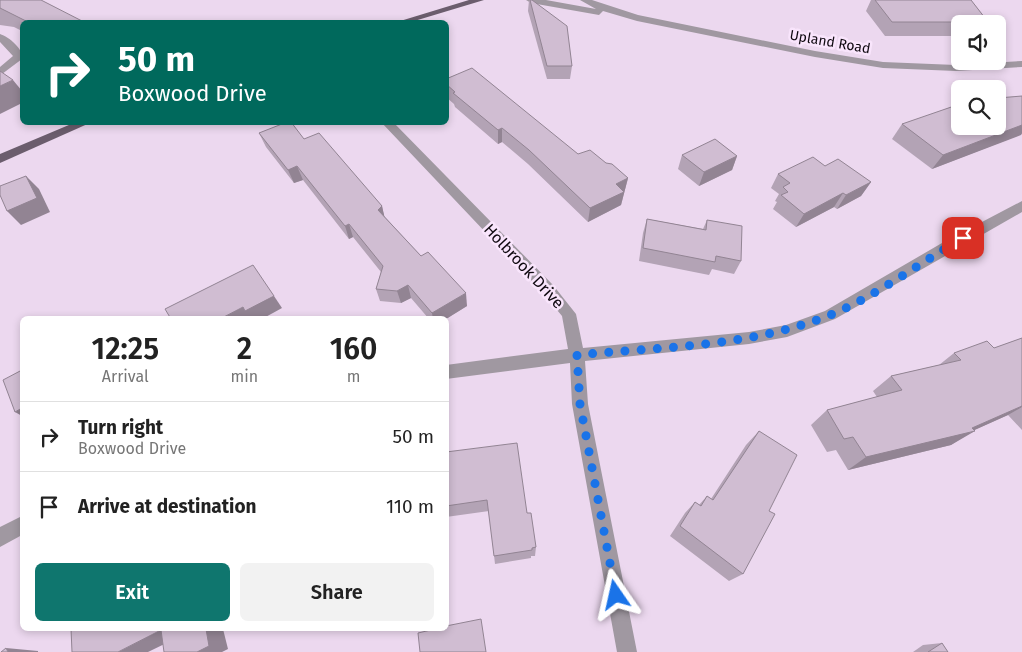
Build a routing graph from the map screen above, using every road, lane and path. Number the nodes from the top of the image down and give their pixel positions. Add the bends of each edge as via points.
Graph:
1 (479, 0) edge
2 (532, 0) edge
3 (585, 0) edge
4 (637, 18) junction
5 (409, 20) edge
6 (0, 38) edge
7 (1022, 64) edge
8 (2, 70) edge
9 (81, 125) edge
10 (389, 125) edge
11 (0, 159) edge
12 (1022, 206) edge
13 (577, 355) junction
14 (449, 372) edge
15 (20, 525) edge
16 (0, 538) edge
17 (627, 652) edge

1 - 5 main road
2 - 4 street, Upland Road
3 - 4 street, Upland Road
4 - 7 street, Upland Road via 883,65 956,68
6 - 8 street via 17,52 18,57
9 - 11 main road
10 - 13 street, Holbrook Drive via 548,288 569,314
12 - 13 street via 830,315 787,331 695,345
13 - 14 street
13 - 17 street, Holbrook Drive via 580,404
15 - 16 street

